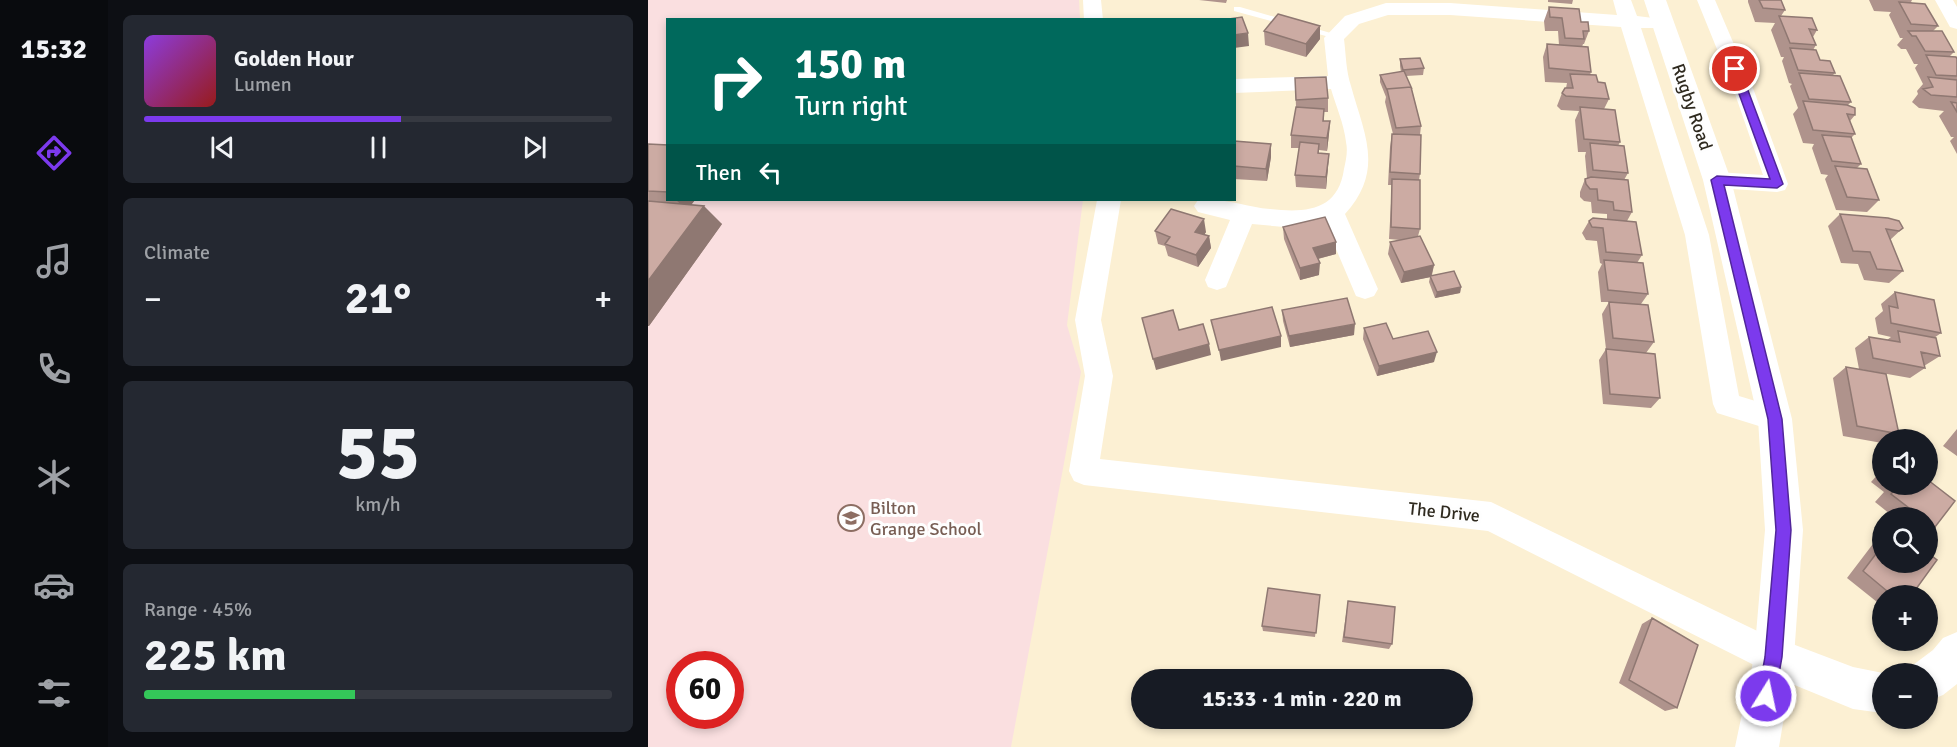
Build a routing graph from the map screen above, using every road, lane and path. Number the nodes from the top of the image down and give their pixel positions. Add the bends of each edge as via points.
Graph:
1 (1092, 0) edge
2 (1706, 0) edge
3 (1944, 0) edge
4 (1384, 4) edge
5 (1237, 9) dead end
6 (1625, 11) edge
7 (1659, 12) edge
8 (1094, 18) edge
9 (1957, 23) edge
10 (1336, 36) junction
11 (1340, 82) junction
12 (1236, 86) edge
13 (1717, 180) junction
14 (1109, 201) edge
15 (1206, 206) dead end
16 (1332, 211) junction
17 (1245, 213) junction
18 (1217, 280) dead end
19 (1365, 289) dead end
20 (1775, 419) junction
21 (1957, 652) edge
22 (1774, 657) junction
23 (1938, 672) edge
24 (1872, 691) edge
25 (1757, 747) edge

1 - 8 street
2 - 13 street via 1780,191
3 - 9 street
4 - 6 street via 1450,9
4 - 10 street via 1352,20
5 - 10 lane
6 - 7 street
6 - 20 street via 1697,235 1727,404
7 - 13 main road, Rugby Road
10 - 11 street
11 - 12 street
11 - 16 street via 1358,144 1354,183 1345,202
13 - 20 main road, Rugby Road
14 - 22 street, The Drive via 1088,320 1099,376 1084,471 1491,517
15 - 17 street
16 - 17 street via 1309,219 1273,219
16 - 19 street
17 - 18 street
20 - 22 main road, Rugby Road via 1784,530
21 - 23 main road
22 - 24 main road via 1853,688
22 - 25 main road, Rugby Road

